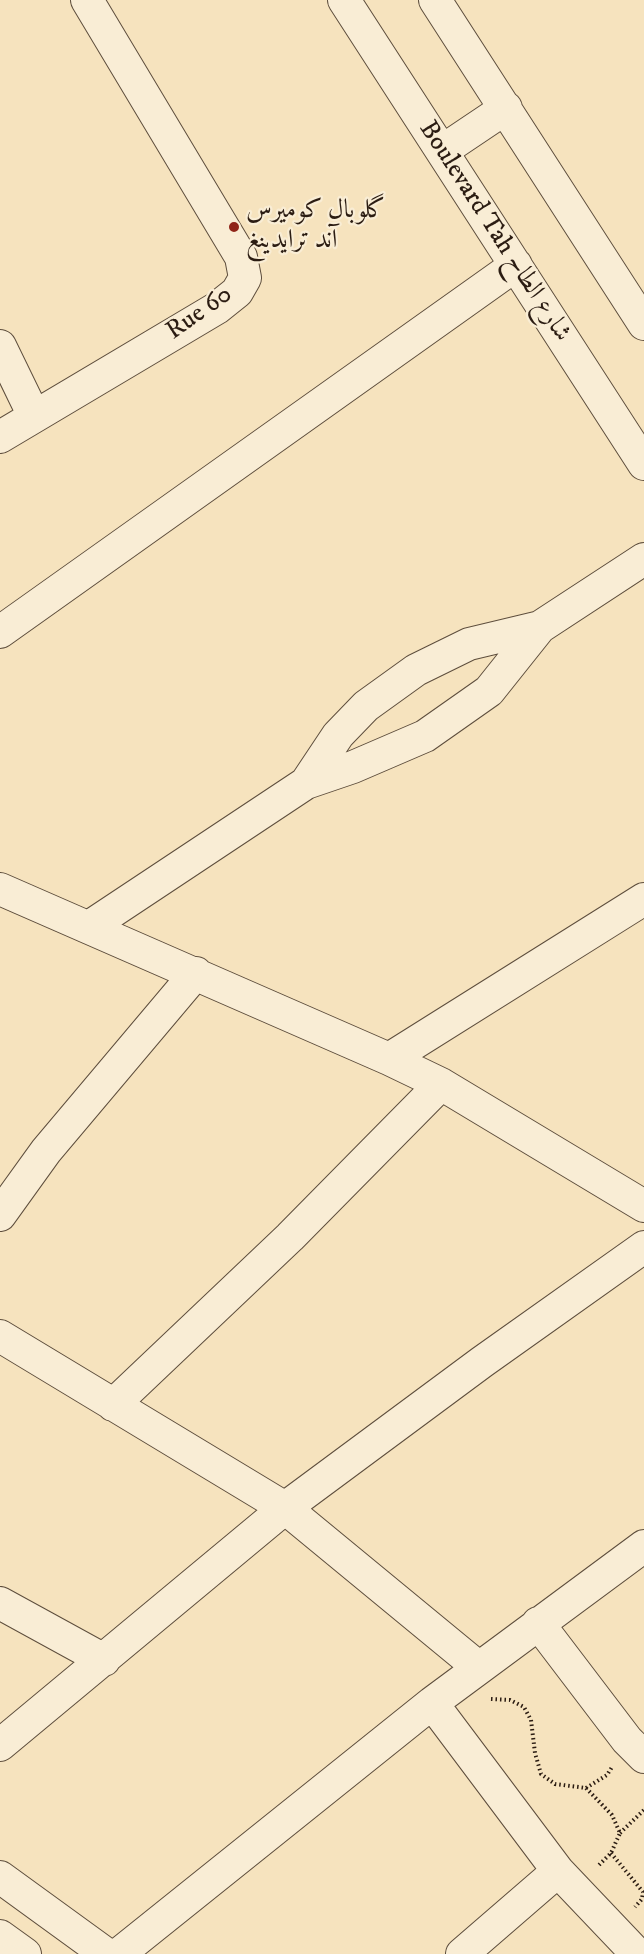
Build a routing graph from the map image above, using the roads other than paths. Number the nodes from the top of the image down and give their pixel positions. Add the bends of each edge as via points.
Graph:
1 (87, 0) edge
2 (344, 0) edge
3 (435, 0) edge
4 (506, 108) junction
5 (442, 151) junction
6 (516, 265) junction
7 (644, 324) edge
8 (0, 346) edge
9 (34, 416) junction
10 (0, 437) edge
11 (644, 464) edge
12 (644, 559) edge
13 (540, 627) junction
14 (0, 632) edge
15 (306, 783) junction
16 (0, 889) edge
17 (644, 899) edge
18 (89, 927) junction
19 (196, 973) junction
20 (388, 1059) junction
21 (441, 1084) junction
22 (644, 1206) edge
23 (0, 1215) edge
24 (644, 1248) edge
25 (0, 1336) edge
26 (113, 1405) junction
27 (285, 1508) junction
28 (644, 1546) edge
29 (0, 1604) edge
30 (538, 1623) junction
31 (105, 1660) junction
32 (478, 1667) junction
33 (441, 1696) junction
34 (0, 1745) edge
35 (636, 1748) edge
36 (0, 1877) edge
37 (567, 1880) junction
38 (0, 1936) edge
39 (25, 1954) edge
40 (106, 1954) edge
41 (119, 1954) edge
42 (462, 1954) edge
43 (637, 1954) edge

1 - 9 street, Rue 60 via 241,257 245,278 237,292 217,308
2 - 5 street, Boulevard Tah شارع الطاح
3 - 4 street
4 - 5 street
4 - 7 street
5 - 6 street, Boulevard Tah شارع الطاح
6 - 11 street, Boulevard Tah شارع الطاح
6 - 14 street
8 - 9 street
9 - 10 street, Rue 60
12 - 13 street
13 - 15 street via 489,691 425,736
13 - 15 street via 469,644 416,670 366,706 338,735
15 - 18 street
16 - 18 street
17 - 20 street
18 - 19 street
19 - 20 street
19 - 23 street via 46,1151
20 - 21 street
21 - 22 street
21 - 26 street via 290,1237
24 - 27 street
25 - 26 street
26 - 27 street
27 - 31 street
27 - 32 street
28 - 30 street
29 - 31 street
30 - 32 street
30 - 35 street
31 - 34 street
32 - 33 street
33 - 37 street
33 - 41 street
36 - 40 street
37 - 42 street
37 - 43 street
38 - 39 street

